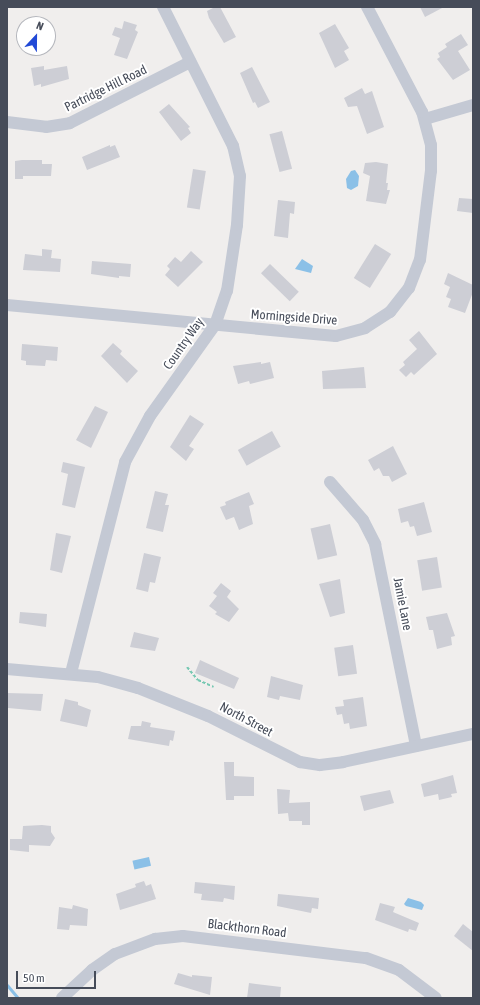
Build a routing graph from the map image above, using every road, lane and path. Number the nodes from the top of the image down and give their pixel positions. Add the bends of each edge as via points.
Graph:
1 (163, 7) edge
2 (367, 7) edge
3 (190, 62) junction
4 (473, 105) edge
5 (425, 119) junction
6 (7, 122) edge
7 (7, 305) edge
8 (215, 325) junction
9 (330, 482) dead end
10 (186, 667) dead end
11 (7, 669) edge
12 (71, 673) junction
13 (214, 687) dead end
14 (473, 734) edge
15 (416, 746) junction
16 (62, 998) edge
17 (436, 998) edge

1 - 3 street, Country Way
2 - 5 street, Morningside Drive
3 - 6 street, Partridge Hill Road via 70,123 46,127
3 - 8 street, Country Way via 227,130 239,168 237,225 227,290
4 - 5 street
5 - 8 street, Morningside Drive via 429,133 432,170 421,255 411,284 390,312 365,328 336,336
7 - 8 street, Morningside Drive
8 - 12 street, Country Way via 150,416 125,462
9 - 15 street, Jamie Lane via 363,520 375,544
10 - 13 path via 198,680
11 - 12 street, North Street
12 - 15 street, North Street via 98,677 172,700 300,762 343,762
14 - 15 street, North Street
16 - 17 street, Blackthorn Road via 92,970 115,954 155,939 183,936 366,958 399,970

